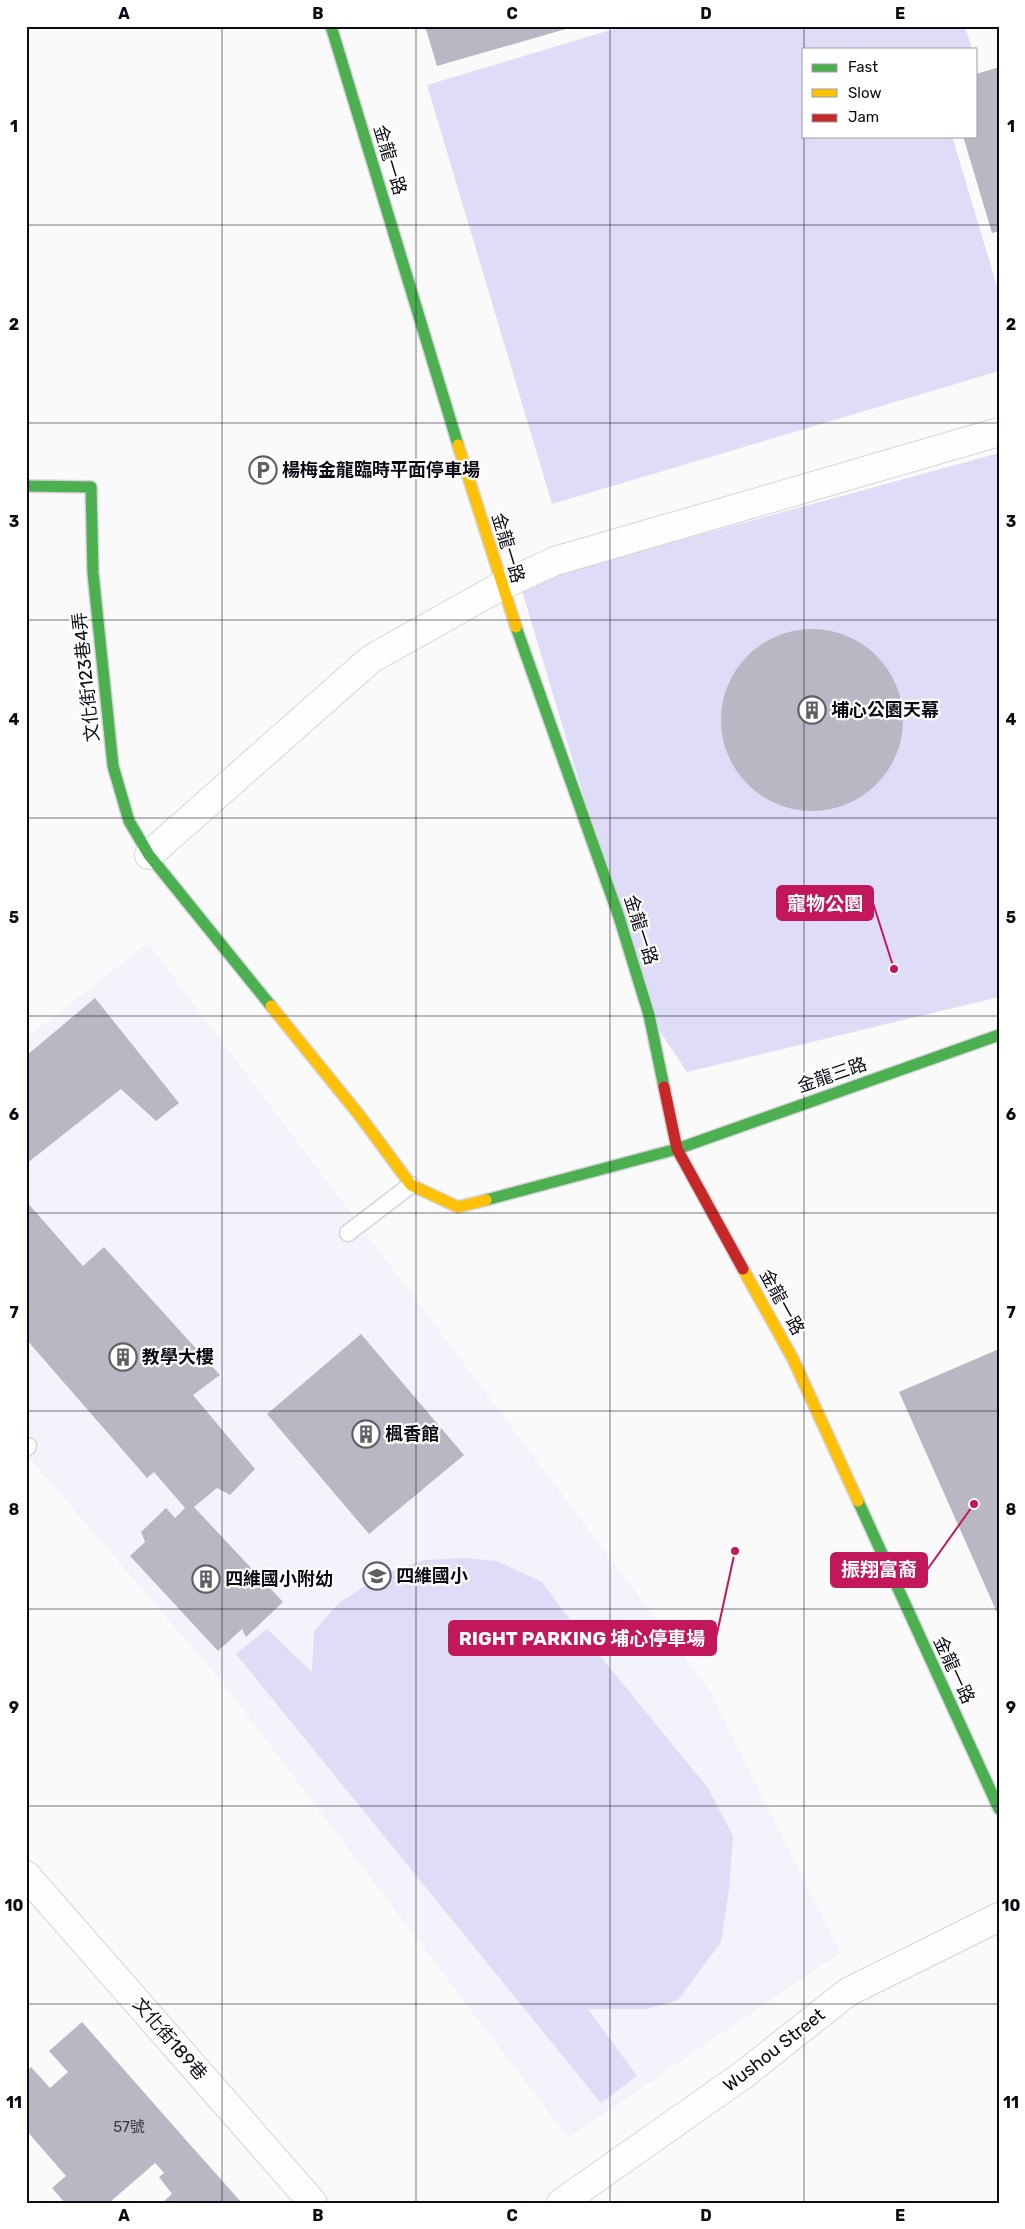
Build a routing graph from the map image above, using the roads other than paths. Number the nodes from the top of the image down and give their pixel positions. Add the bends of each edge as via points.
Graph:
1 (331, 26) edge
2 (999, 432) edge
3 (26, 486) edge
4 (501, 586) junction
5 (149, 855) junction
6 (999, 1035) edge
7 (677, 1149) junction
8 (411, 1185) junction
9 (348, 1233) dead end
10 (999, 1809) edge
11 (26, 1874) edge
12 (999, 1917) edge
13 (313, 2203) edge
14 (561, 2203) edge

1 - 4 street, 金龍一路
2 - 4 street via 554,561
3 - 5 street, 文化街123巷4弄 via 91,488 93,573 113,766 130,821
4 - 5 street via 371,659
4 - 7 street, 金龍一路 via 619,917 649,1014
5 - 8 street, 文化街123巷4弄 via 360,1116
6 - 7 street, 金龍三路
7 - 8 street, 金龍三路 via 458,1207
7 - 10 street, 金龍一路 via 794,1359
8 - 9 lane
11 - 13 street, 文化街189巷
12 - 14 street, Wushou Street via 848,1992 743,2075

